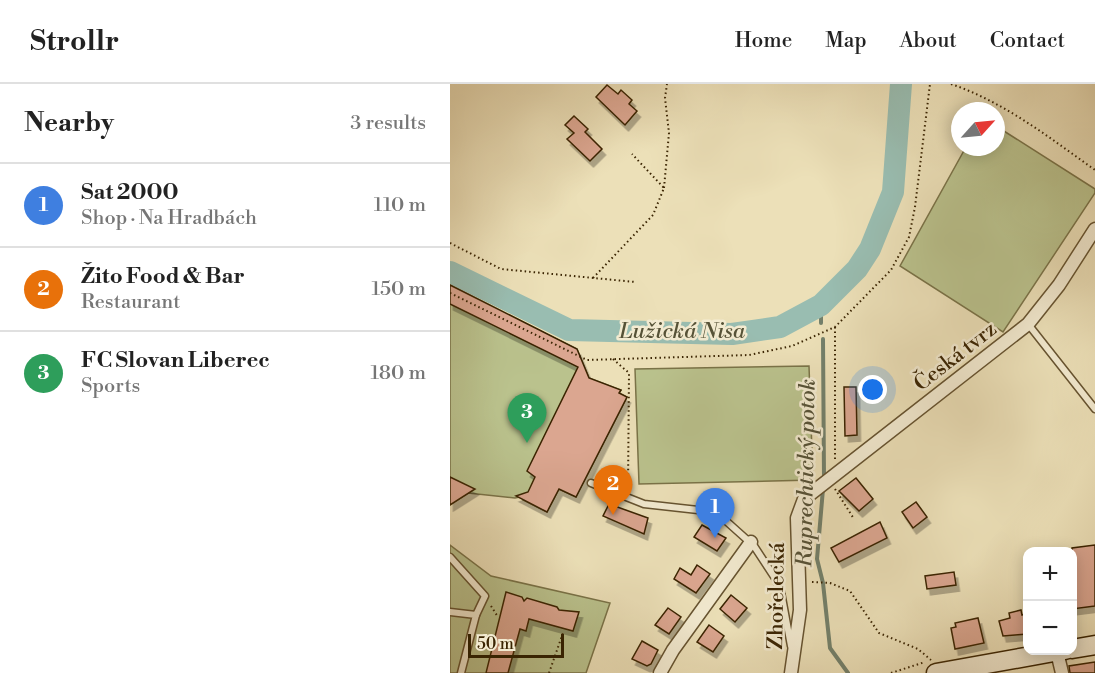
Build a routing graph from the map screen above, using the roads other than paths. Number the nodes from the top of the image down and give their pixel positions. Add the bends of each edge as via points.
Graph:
1 (1095, 229) edge
2 (1028, 324) junction
3 (1095, 410) edge
4 (591, 483) dead end
5 (814, 490) joint
6 (751, 542) junction
7 (450, 557) edge
8 (450, 612) edge
9 (476, 615) junction
10 (1095, 645) edge
11 (1077, 648) edge
12 (1037, 655) edge
13 (1064, 655) edge
14 (793, 667) edge
15 (461, 673) edge
16 (660, 673) edge
17 (936, 673) edge
18 (1062, 673) edge

1 - 2 street, Česká tvrz
2 - 3 lane
2 - 5 street, Česká tvrz
4 - 6 lane via 644,504 715,515
5 - 14 street, Zhořelecká via 804,499 796,518 800,610
6 - 14 lane via 781,592
6 - 16 street
7 - 9 lane via 485,596
8 - 9 lane
9 - 15 lane
10 - 11 main road
12 - 17 main road
13 - 18 street

